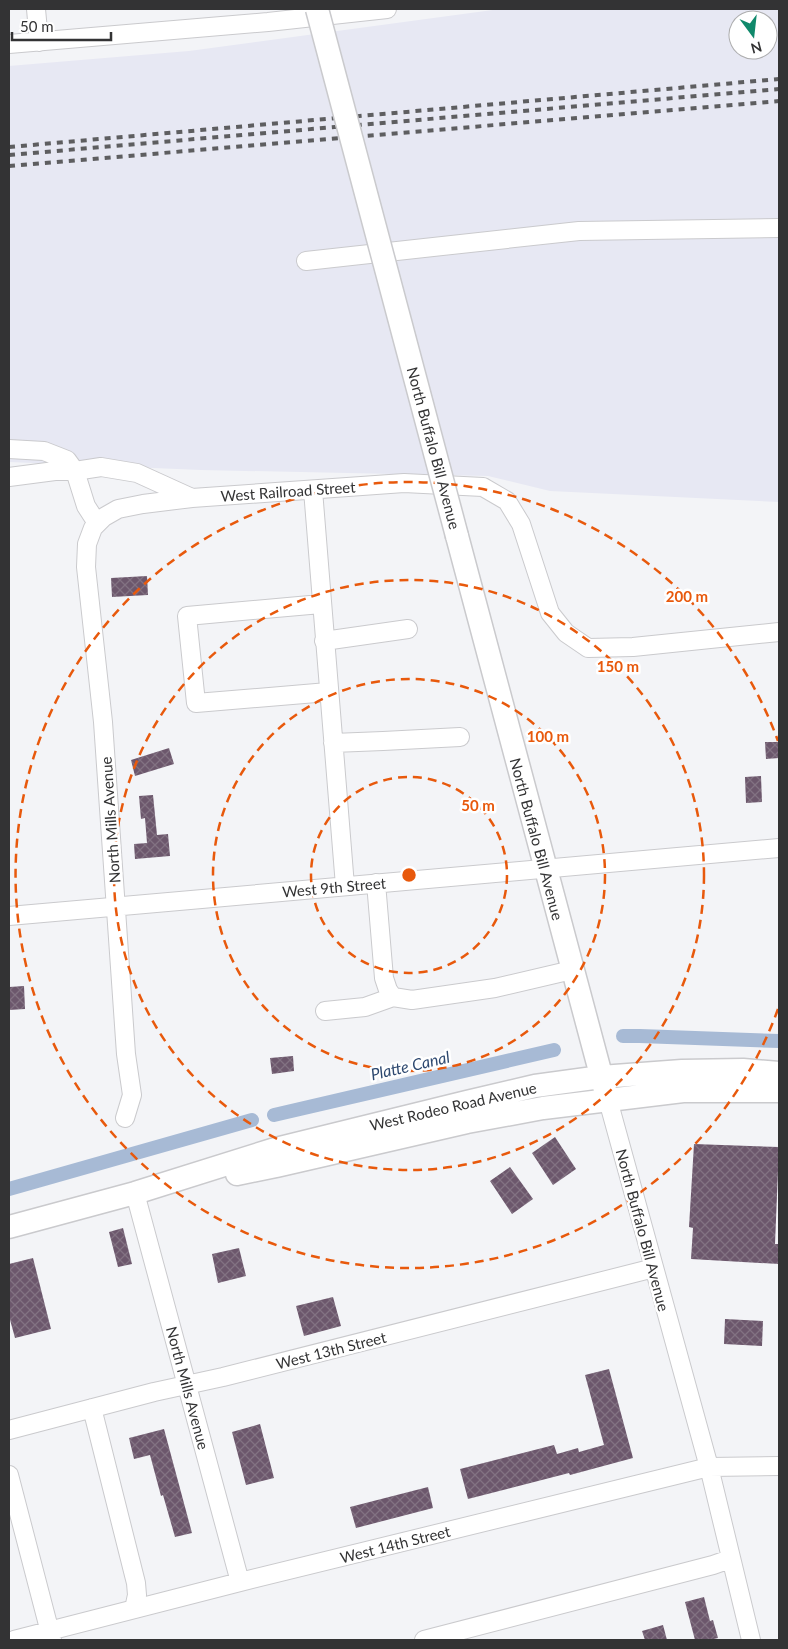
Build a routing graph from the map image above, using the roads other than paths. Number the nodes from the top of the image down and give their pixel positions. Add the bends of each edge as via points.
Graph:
1 (36, 9) edge
2 (317, 9) edge
3 (387, 9) edge
4 (39, 42) junction
5 (9, 44) edge
6 (779, 228) edge
7 (306, 261) dead end
8 (9, 449) edge
9 (75, 471) junction
10 (9, 478) edge
11 (313, 490) junction
12 (192, 498) junction
13 (98, 524) junction
14 (321, 604) junction
15 (408, 629) dead end
16 (779, 632) edge
17 (324, 641) junction
18 (328, 692) junction
19 (460, 737) dead end
20 (333, 743) junction
21 (779, 848) edge
22 (545, 868) junction
23 (376, 883) junction
24 (345, 886) junction
25 (116, 906) junction
26 (9, 916) edge
27 (572, 970) junction
28 (393, 997) junction
29 (325, 1011) dead end
30 (779, 1072) edge
31 (601, 1077) junction
32 (779, 1091) edge
33 (608, 1100) junction
34 (125, 1118) dead end
35 (135, 1193) junction
36 (9, 1226) edge
37 (654, 1268) junction
38 (187, 1385) junction
39 (92, 1408) junction
40 (9, 1430) edge
41 (779, 1466) edge
42 (709, 1467) junction
43 (9, 1475) edge
44 (730, 1559) junction
45 (240, 1582) junction
46 (134, 1609) junction
47 (51, 1636) edge
48 (14, 1640) edge
49 (424, 1640) edge
50 (751, 1640) edge

1 - 4 street
2 - 22 main road, North Buffalo Bill Avenue, bridge
3 - 4 street
4 - 5 street
6 - 7 street via 579,231
8 - 9 street via 44,451 67,460
9 - 10 street
9 - 12 street via 101,467 137,473
9 - 13 street via 86,506
11 - 12 street, West Railroad Street
11 - 14 street
11 - 16 street, West Railroad Street via 404,483 483,487 507,501 521,524 550,614 566,633 588,648 633,647
12 - 13 street, West Railroad Street via 118,510
13 - 25 street, North Mills Avenue via 87,544 86,567 103,722
14 - 17 street
14 - 18 street via 186,616 196,703
15 - 17 street
17 - 18 street
18 - 20 street
19 - 20 street
20 - 24 street
21 - 22 street, West 9th Street
22 - 23 street, West 9th Street
22 - 27 main road, North Buffalo Bill Avenue
23 - 24 street, West 9th Street
23 - 28 street via 384,978
24 - 25 street, West 9th Street
25 - 26 street, West 9th Street
25 - 34 street, North Mills Avenue via 126,1054 132,1095
27 - 28 street via 495,988 412,1000
27 - 31 main road, North Buffalo Bill Avenue
28 - 29 street via 365,1007
30 - 31 main road, West Rodeo Road Avenue via 725,1070
31 - 33 main road, North Buffalo Bill Avenue
31 - 35 main road, West Rodeo Road Avenue via 535,1086 272,1150
32 - 33 main road, West Rodeo Road Avenue via 684,1091
33 - 35 main road, West Rodeo Road Avenue via 467,1122 276,1166
33 - 37 street, North Buffalo Bill Avenue
35 - 36 main road, West Rodeo Road Avenue
35 - 38 street, North Mills Avenue
37 - 38 street, West 13th Street
37 - 42 street, North Buffalo Bill Avenue
38 - 39 street, West 13th Street
38 - 45 street, North Mills Avenue
39 - 40 street, West 13th Street
39 - 46 street via 136,1583
41 - 42 street, West 14th Street
42 - 44 street, North Buffalo Bill Avenue
42 - 45 street, West 14th Street
43 - 47 street
44 - 49 street
44 - 50 street, North Buffalo Bill Avenue
45 - 46 street, West 14th Street
46 - 47 street, West 14th Street
47 - 48 street, West 14th Street

